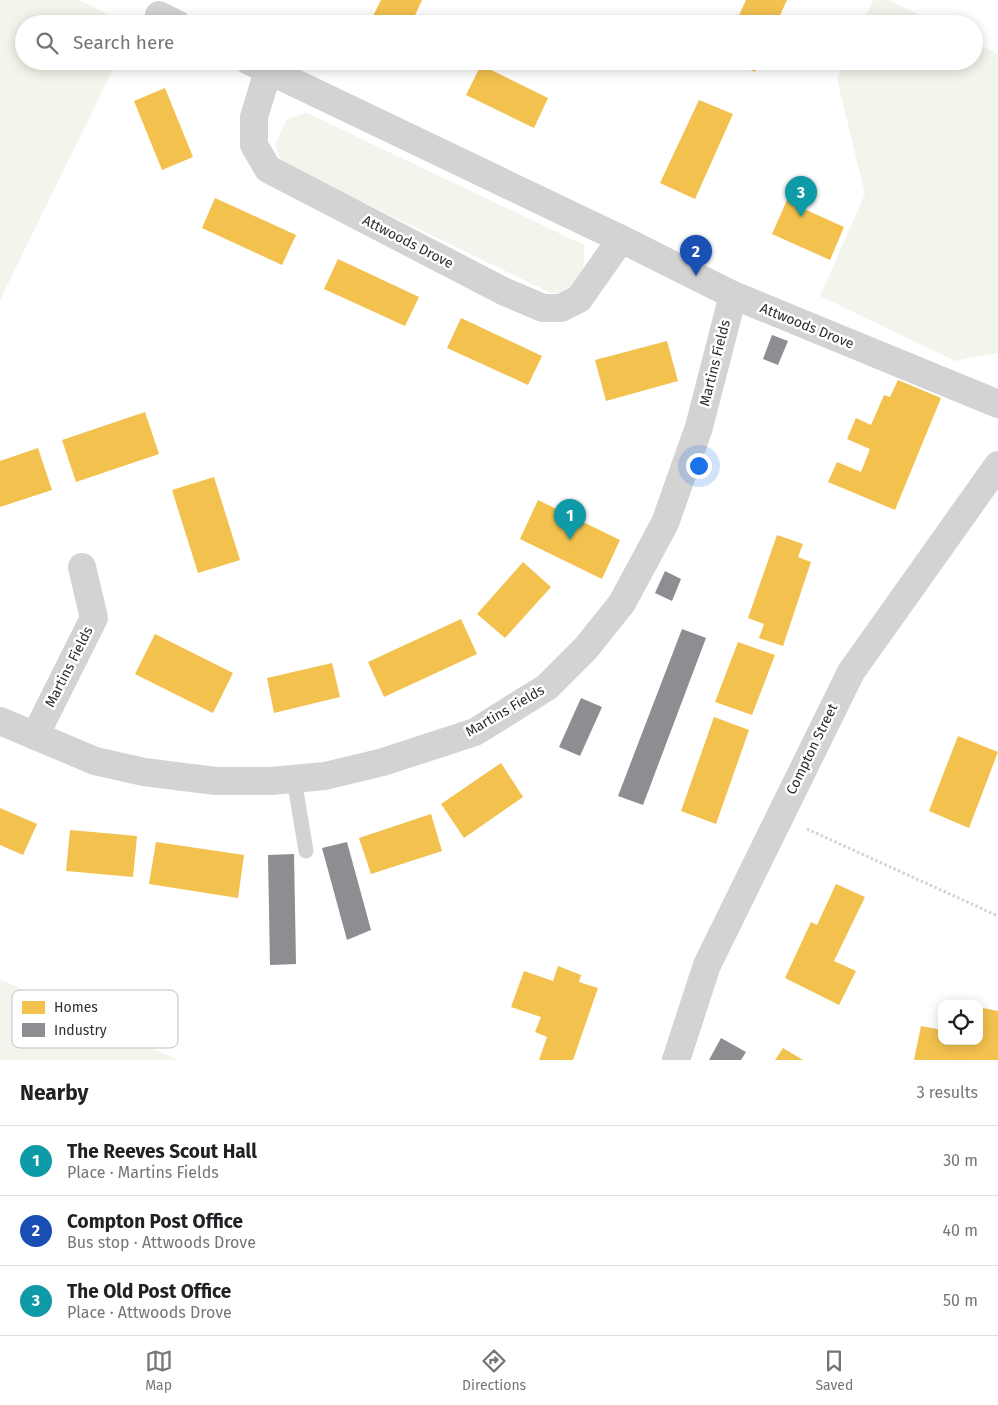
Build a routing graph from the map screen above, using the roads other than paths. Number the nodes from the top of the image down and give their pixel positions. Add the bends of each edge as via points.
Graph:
1 (258, 70) edge
2 (266, 70) edge
3 (621, 239) junction
4 (733, 295) junction
5 (998, 404) edge
6 (998, 465) edge
7 (82, 567) dead end
8 (0, 721) edge
9 (35, 736) junction
10 (294, 779) junction
11 (306, 851) dead end
12 (676, 1060) edge

1 - 3 street, Attwoods Drove via 254,145 268,169 505,292 543,308 561,308 579,299
2 - 3 street, Attwoods Drove
3 - 4 street, Attwoods Drove
4 - 5 street, Attwoods Drove
4 - 10 street, Martins Fields via 699,427 665,523 622,603 586,648 547,688 475,732 383,762 326,776
6 - 12 street, Compton Street via 851,672 707,965
7 - 9 street, Martins Fields via 94,618
8 - 9 street, Martins Fields
9 - 10 street, Martins Fields via 95,760 144,772 216,781
10 - 11 lane

